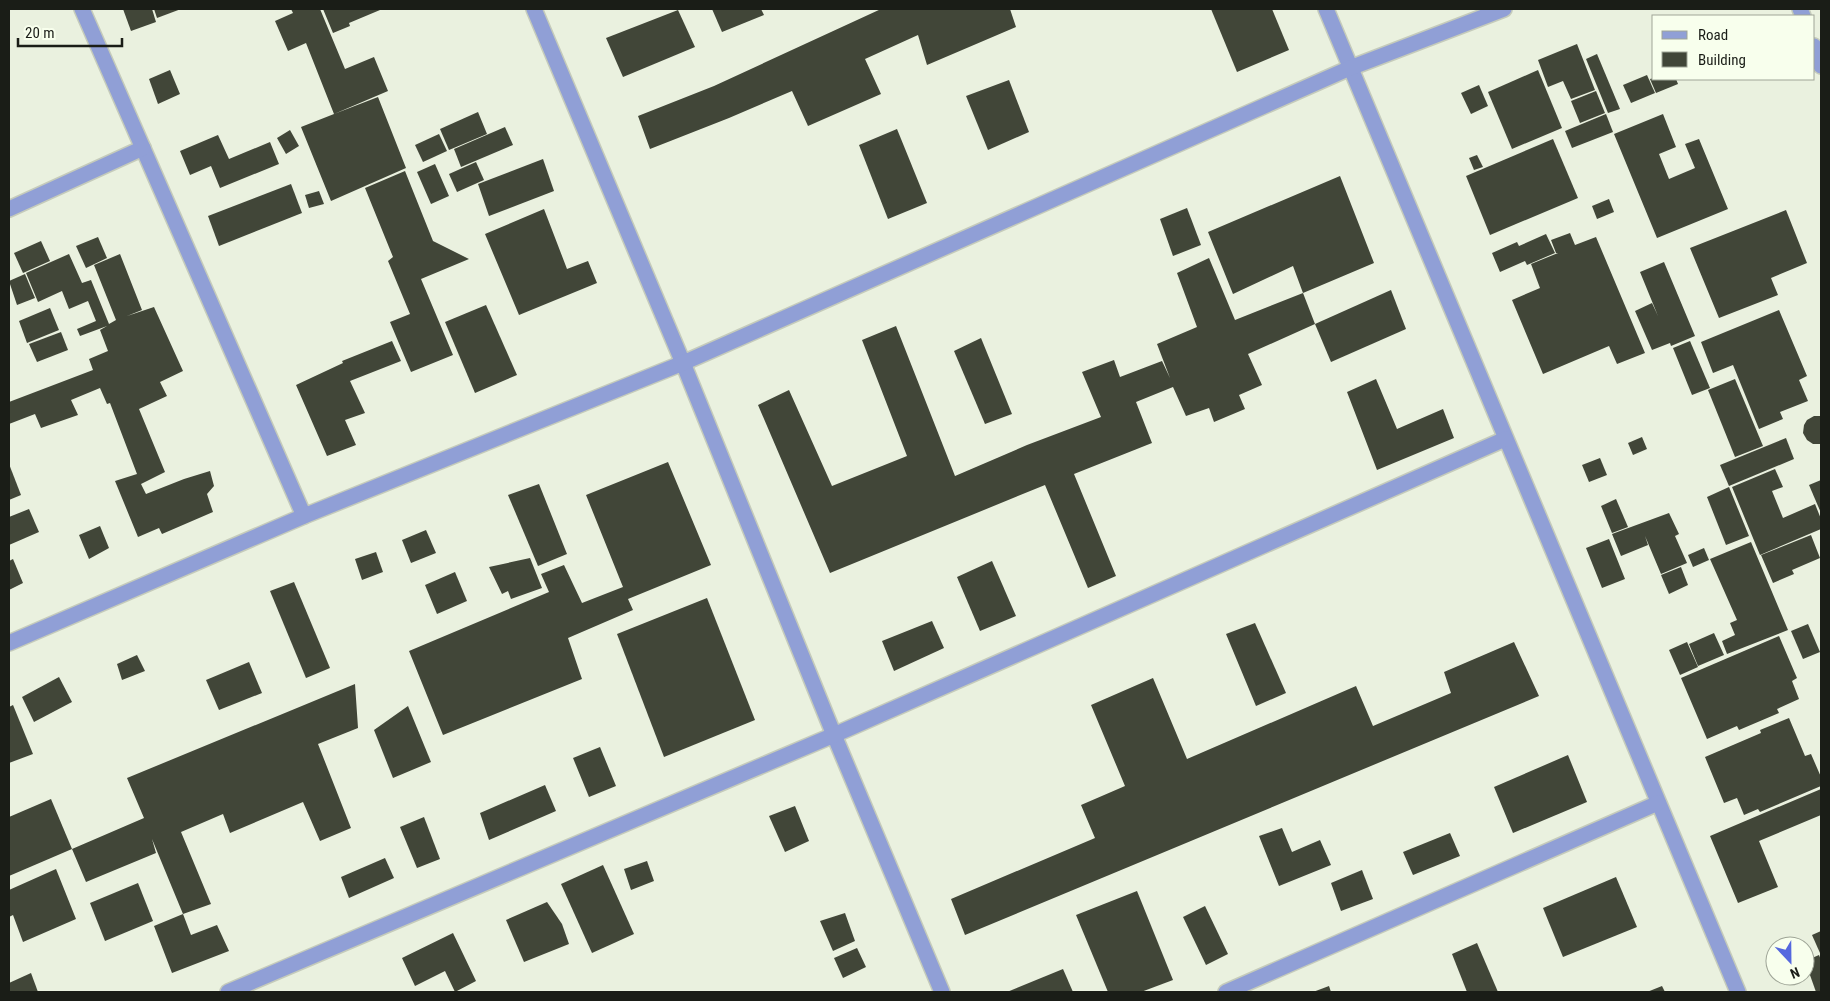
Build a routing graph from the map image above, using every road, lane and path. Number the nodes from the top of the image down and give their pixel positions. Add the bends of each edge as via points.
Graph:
1 (82, 9) edge
2 (534, 9) edge
3 (1326, 9) edge
4 (1504, 9) edge
5 (1815, 49) edge
6 (1821, 66) edge
7 (1350, 68) junction
8 (143, 148) junction
9 (9, 209) edge
10 (683, 363) junction
11 (1506, 439) junction
12 (304, 516) junction
13 (9, 643) edge
14 (834, 735) junction
15 (1658, 803) junction
16 (228, 992) edge
17 (942, 992) edge
18 (1226, 992) edge
19 (1738, 992) edge

1 - 8 street
2 - 10 street
3 - 7 street
4 - 7 street
5 - 6 street
7 - 10 street
7 - 11 street
8 - 9 street
8 - 12 street
10 - 12 street
10 - 14 street
11 - 14 street
11 - 15 street
12 - 13 street
14 - 16 street
14 - 17 street
15 - 18 street
15 - 19 street

